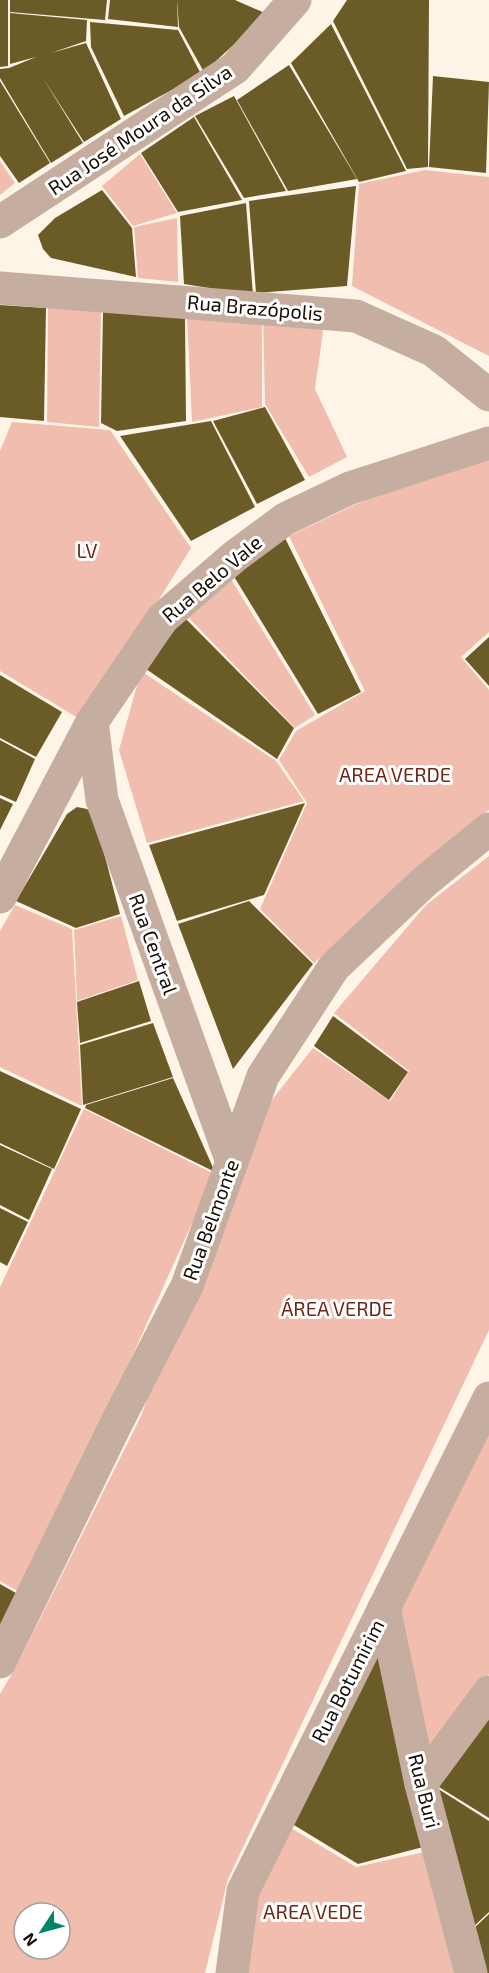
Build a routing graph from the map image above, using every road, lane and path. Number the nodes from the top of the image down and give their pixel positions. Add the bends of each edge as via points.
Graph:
1 (295, 0) edge
2 (0, 222) edge
3 (0, 288) edge
4 (489, 395) edge
5 (489, 443) edge
6 (92, 722) junction
7 (489, 829) edge
8 (0, 897) edge
9 (232, 1162) junction
10 (489, 1398) edge
11 (384, 1608) junction
12 (0, 1662) edge
13 (489, 1692) edge
14 (421, 1784) junction
15 (232, 1973) edge
16 (471, 1973) edge

1 - 2 street, Rua José Moura da Silva via 235,69
3 - 4 street, Rua Brazópolis via 356,316 434,351
5 - 6 street, Rua Belo Vale via 350,488 285,519 162,619
6 - 8 street, Rua Belo Vale
6 - 9 street, Rua Central via 102,800
7 - 9 street, Rua Belmonte via 424,882 334,967 263,1076
9 - 12 street, Rua Belmonte via 187,1286
10 - 11 street, Rua Botumirim
11 - 14 street, Rua Buri
11 - 15 street, Rua Botumirim via 243,1891
13 - 14 street
14 - 16 street, Rua Buri

